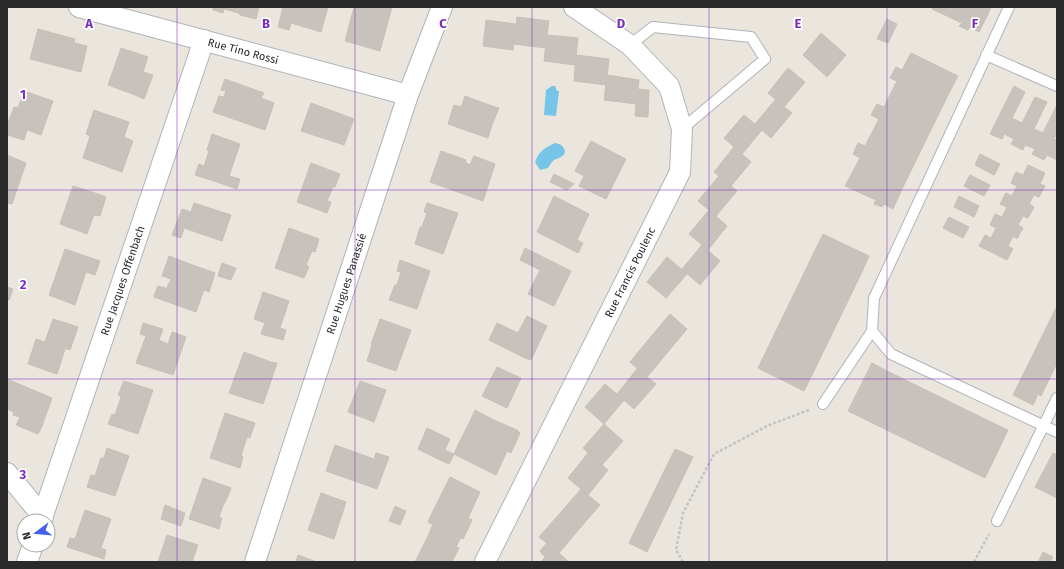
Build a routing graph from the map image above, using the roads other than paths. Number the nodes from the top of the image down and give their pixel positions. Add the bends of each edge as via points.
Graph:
1 (79, 7) edge
2 (442, 7) edge
3 (574, 7) edge
4 (1008, 7) edge
5 (204, 40) junction
6 (630, 45) junction
7 (986, 54) junction
8 (1057, 86) edge
9 (408, 95) junction
10 (682, 129) junction
11 (872, 331) junction
12 (1057, 398) edge
13 (822, 404) road end
14 (1044, 426) junction
15 (1057, 432) edge
16 (7, 473) edge
17 (37, 513) edge
18 (44, 513) edge
19 (997, 521) road end
20 (255, 562) edge
21 (485, 562) edge

1 - 5 street, Rue Tino Rossi
2 - 9 street, Rue Hugues Panassié
3 - 6 street, Rue Francis Poulenc
4 - 7 lane
5 - 9 street, Rue Tino Rossi
5 - 18 street, Rue Jacques Offenbach
6 - 10 street, Rue Francis Poulenc via 669,86
6 - 10 lane via 653,27 751,37 765,59
7 - 8 lane
7 - 11 lane via 874,298
9 - 20 street, Rue Hugues Panassié
10 - 21 street, Rue Francis Poulenc via 680,172
11 - 13 lane
11 - 14 lane via 891,354
12 - 14 lane
14 - 15 lane
14 - 19 lane
16 - 17 street

